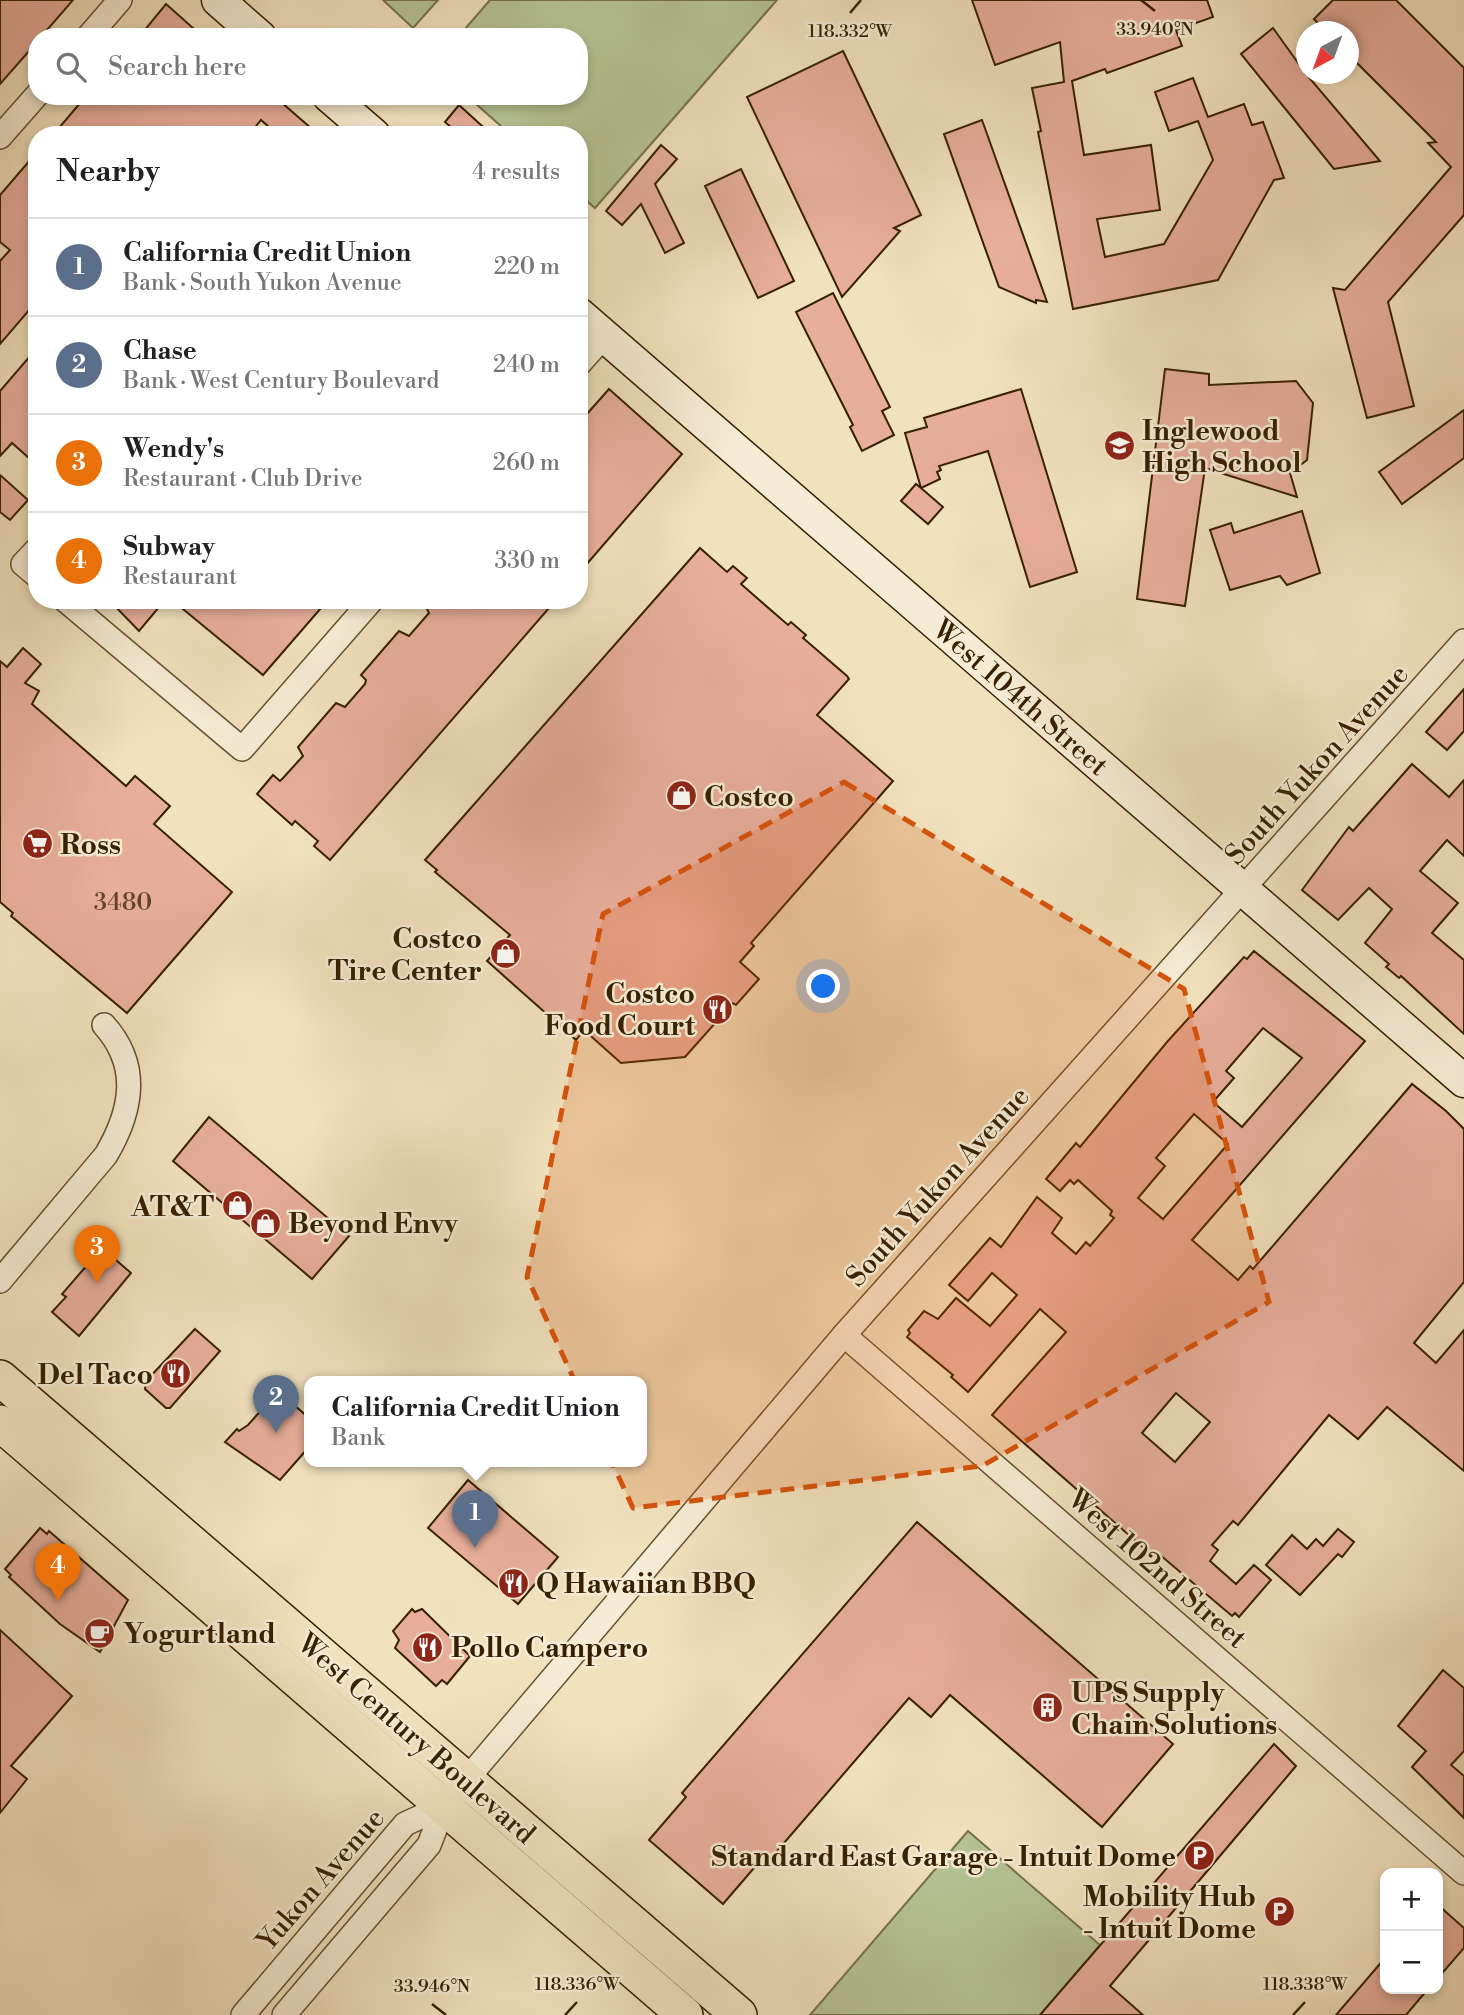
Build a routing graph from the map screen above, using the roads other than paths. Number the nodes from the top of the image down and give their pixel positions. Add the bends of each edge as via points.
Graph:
1 (120, 0) edge
2 (218, 0) edge
3 (96, 28) edge
4 (250, 28) edge
5 (28, 105) edge
6 (339, 105) edge
7 (364, 126) edge
8 (0, 137) edge
9 (588, 322) edge
10 (604, 336) junction
11 (588, 354) edge
12 (76, 609) edge
13 (364, 609) edge
14 (1464, 641) edge
15 (1243, 890) junction
16 (104, 1025) dead end
17 (1464, 1081) edge
18 (0, 1281) edge
19 (844, 1335) junction
20 (0, 1378) edge
21 (0, 1423) edge
22 (466, 1780) junction
23 (444, 1806) junction
24 (1464, 1873) edge
25 (243, 2015) edge
26 (284, 2015) edge
27 (685, 2015) edge
28 (739, 2015) edge

1 - 3 street
2 - 4 street
5 - 8 street
6 - 7 street
9 - 10 street, West 104th Street
10 - 11 street
10 - 15 street, West 104th Street
12 - 13 street via 242,749
14 - 15 street, South Yukon Avenue
15 - 17 street, West 104th Street
15 - 19 street, South Yukon Avenue
16 - 18 street via 119,1042 127,1062 130,1089 118,1134 106,1155
19 - 22 street, South Yukon Avenue
19 - 24 street, West 102nd Street
20 - 22 main road, West Century Boulevard
21 - 23 main road, West Century Boulevard
22 - 23 street, South Yukon Avenue
22 - 28 main road, West Century Boulevard
23 - 25 street, Yukon Avenue via 405,1824
23 - 26 street via 429,1845
23 - 27 main road, West Century Boulevard

